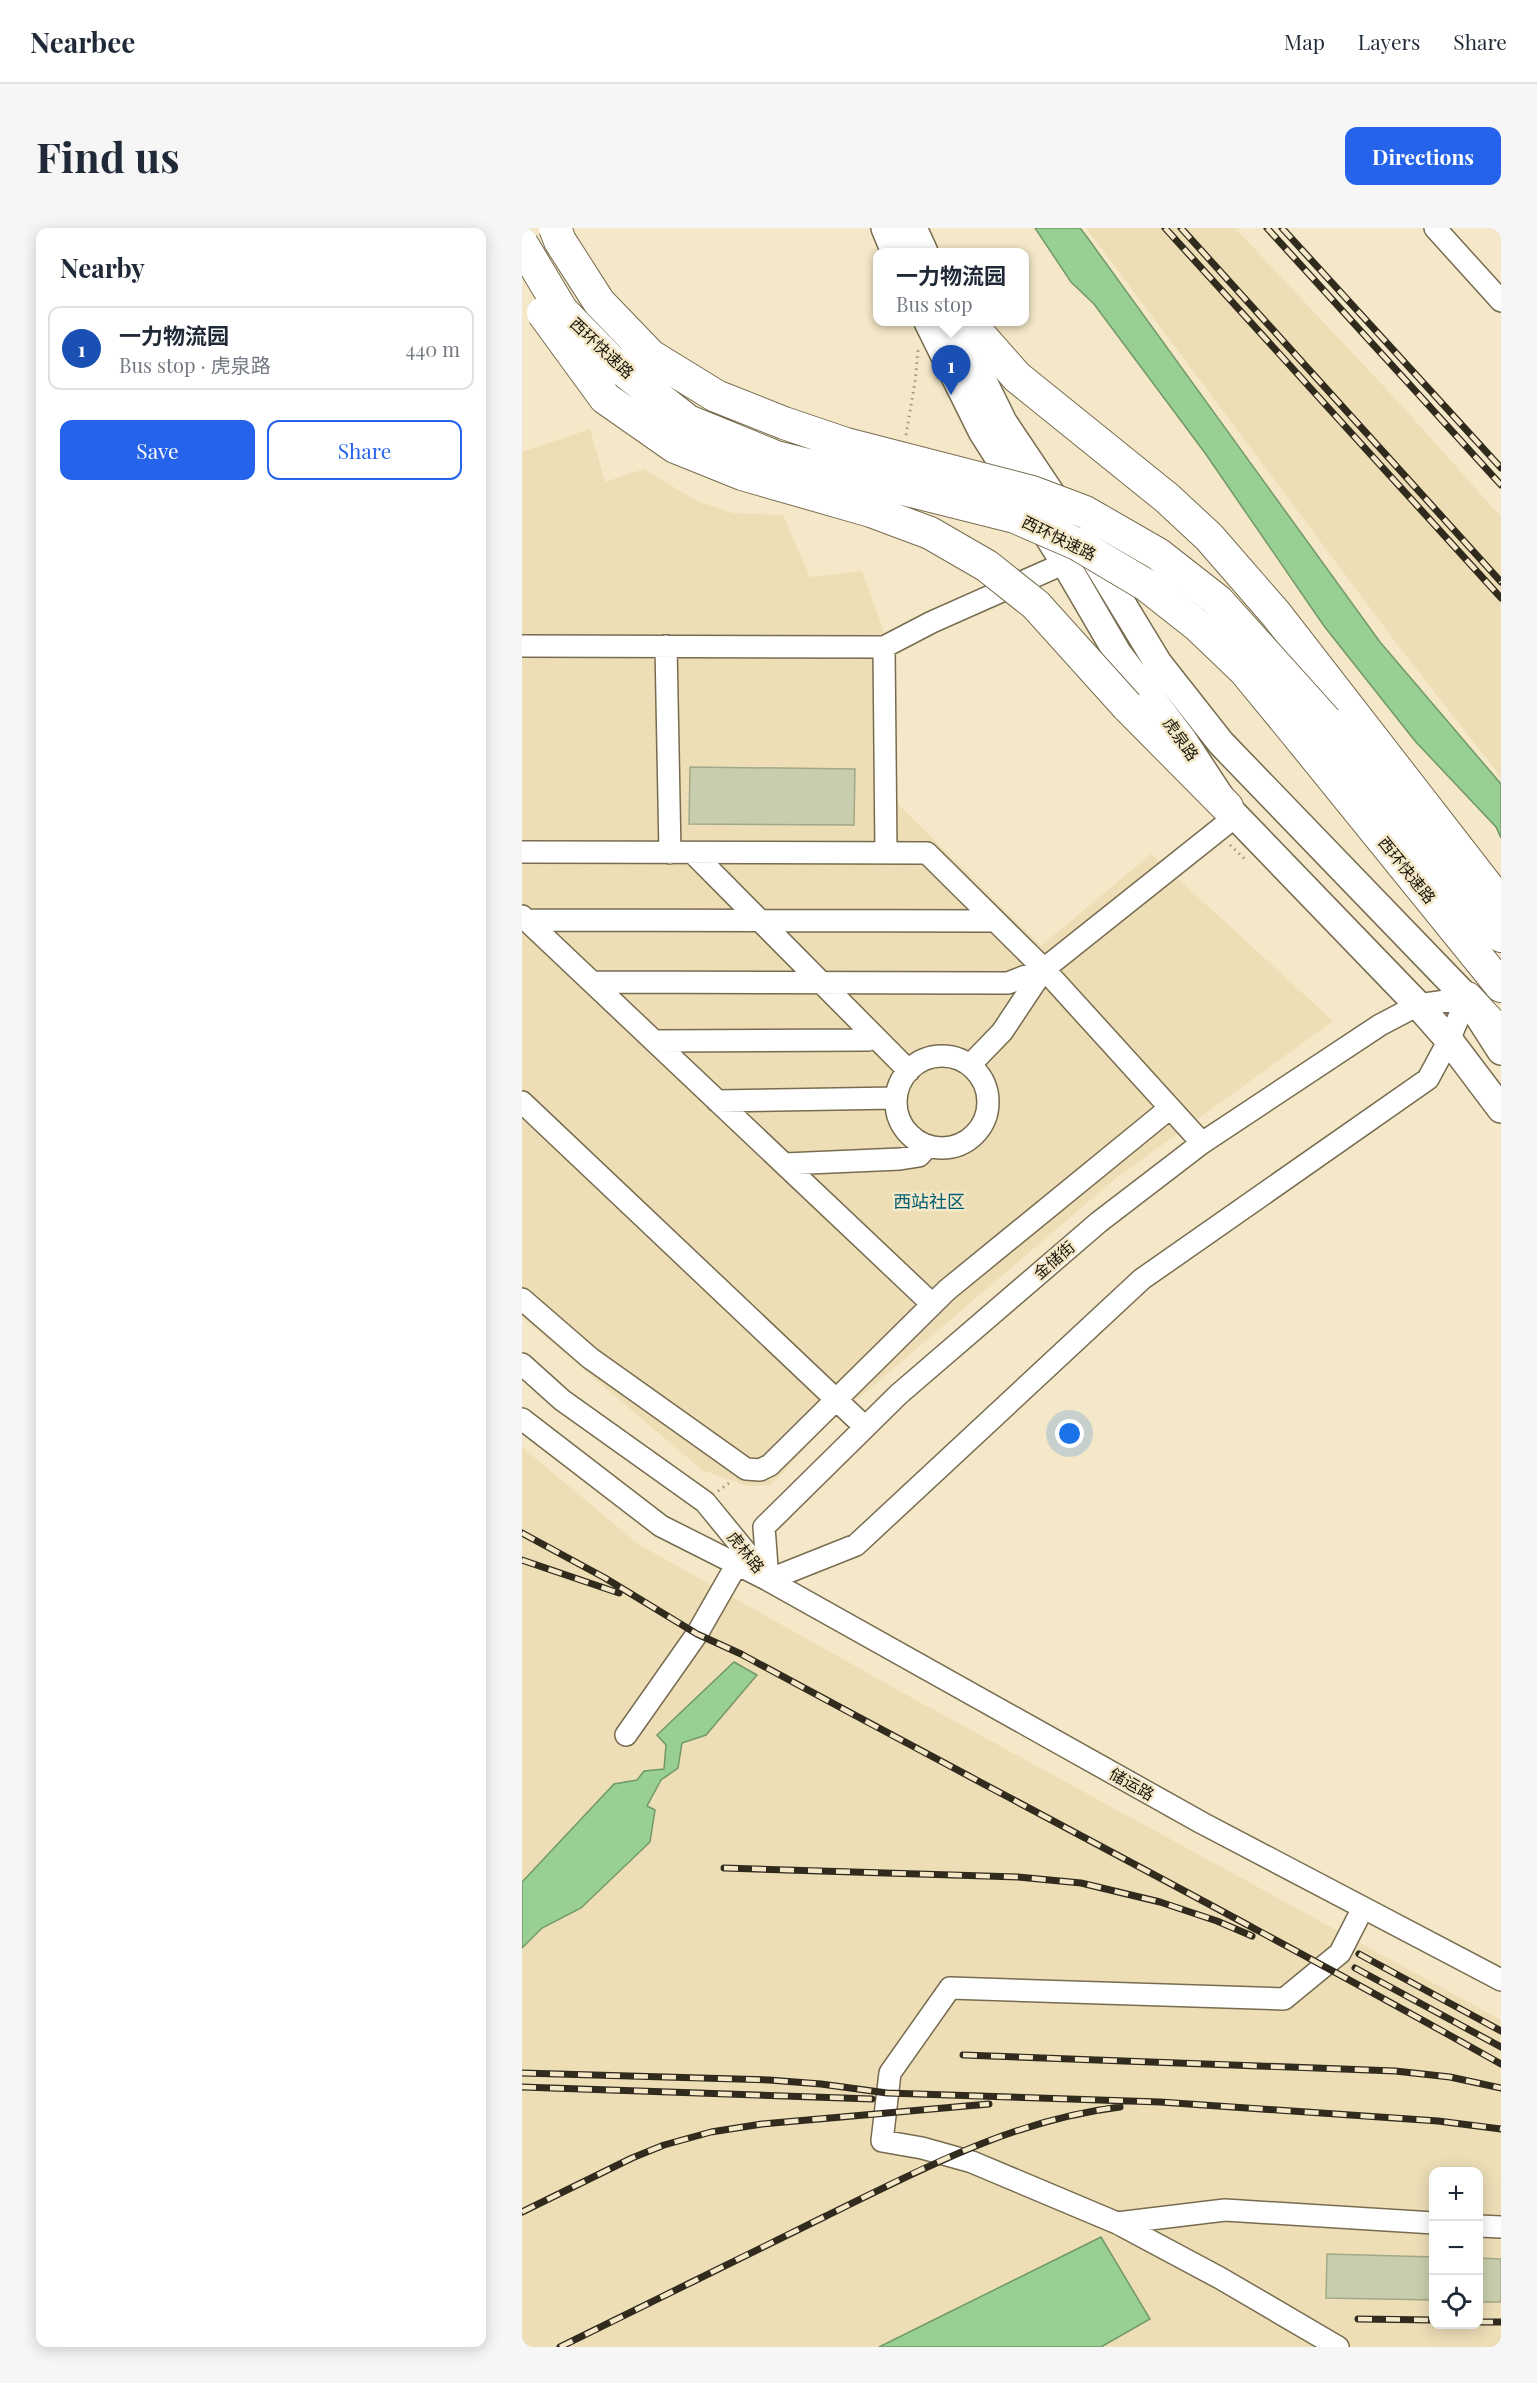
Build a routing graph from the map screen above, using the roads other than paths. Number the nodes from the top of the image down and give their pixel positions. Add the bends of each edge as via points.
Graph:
1 (555, 228) edge
2 (885, 228) edge
3 (913, 228) edge
4 (1435, 228) edge
5 (522, 244) edge
6 (893, 248) edge
7 (922, 248) edge
8 (522, 276) edge
9 (1501, 301) edge
10 (930, 326) edge
11 (956, 326) edge
12 (969, 326) edge
13 (1065, 563) junction
14 (522, 646) edge
15 (666, 646) junction
16 (884, 646) junction
17 (1232, 812) junction
18 (522, 852) edge
19 (670, 853) junction
20 (693, 853) junction
21 (886, 853) junction
22 (1501, 904) edge
23 (524, 918) edge
24 (760, 920) junction
25 (995, 921) junction
26 (1501, 936) edge
27 (1044, 969) junction
28 (592, 982) junction
29 (822, 983) junction
30 (1501, 986) edge
31 (1467, 998) junction
32 (1418, 1005) junction
33 (1501, 1035) edge
34 (875, 1037) junction
35 (1449, 1040) junction
36 (655, 1041) junction
37 (1501, 1051) edge
38 (970, 1065) junction
39 (909, 1071) junction
40 (896, 1098) junction
41 (717, 1101) junction
42 (522, 1102) edge
43 (1170, 1108) junction
44 (1501, 1109) edge
45 (1202, 1143) junction
46 (927, 1146) junction
47 (785, 1164) junction
48 (522, 1299) edge
49 (932, 1304) junction
50 (522, 1364) edge
51 (835, 1399) junction
52 (522, 1419) edge
53 (865, 1427) junction
54 (737, 1564) junction
55 (768, 1580) junction
56 (626, 1735) dead end
57 (1363, 1908) junction
58 (1501, 1980) edge
59 (1117, 2223) junction
60 (1429, 2223) edge
61 (1483, 2226) edge
62 (1501, 2227) edge
63 (1338, 2347) edge

1 - 26 highway, 西环快速路, bridge via 599,302 651,356 716,396 846,444 1032,492 1085,512 1158,554 1218,601 1326,721
2 - 6 main road
3 - 7 main road
4 - 9 street
5 - 30 highway, 西环快速路, bridge via 562,310 610,360 688,421 776,457 1015,517 1077,544 1146,585 1198,626 1245,671
8 - 17 highway, bridge via 538,307 605,398 675,447 742,474 870,511 930,533 987,566 1036,605 1127,706
10 - 13 main road, 虎泉路 via 982,431
11 - 31 main road, 虎泉路 via 1003,422 1102,570 1158,663 1221,743
12 - 22 highway via 1017,377 1167,498 1209,537 1276,614
13 - 16 street
13 - 17 main road, 虎泉路 via 1119,654
14 - 15 street
15 - 16 street
15 - 19 street
16 - 21 street
17 - 27 street
17 - 32 main road, 虎泉路
18 - 19 street
19 - 20 street
20 - 21 street
20 - 24 street
21 - 25 street via 927,853
23 - 24 street
23 - 28 street
24 - 25 street
24 - 29 street
25 - 27 street
27 - 29 street via 1008,983
27 - 38 street via 1002,1032
27 - 43 street
28 - 29 street
28 - 36 street
29 - 34 street
31 - 32 street, 金储街
31 - 33 highway
31 - 35 street
31 - 37 main road, 虎泉路
32 - 35 main road, 虎泉路
32 - 45 street, 金储街 via 1380,1025
34 - 36 street
34 - 39 street
35 - 44 main road, 虎泉路
35 - 55 street via 1428,1079 1142,1279 856,1545
36 - 41 street
38 - 39 street via 941,1056 926,1059
38 - 46 street via 988,1091 985,1121 965,1143 951,1148
39 - 40 street
40 - 41 street
40 - 46 street via 900,1123 909,1135
41 - 47 street
42 - 51 street
43 - 45 street
43 - 49 street
45 - 53 street, 金储街 via 1099,1222
46 - 47 street via 919,1156 900,1159
47 - 49 street
48 - 51 street via 590,1358 746,1469 760,1470 770,1465
49 - 51 street
50 - 55 street, 虎林路 via 562,1400 705,1502
51 - 53 street
52 - 54 street, 虎林路 via 661,1526
53 - 55 street, 金储街 via 764,1527
54 - 55 street, 虎林路
54 - 56 street via 698,1634
55 - 57 street, 储运路 via 1191,1818
57 - 58 street, 储运路
57 - 59 street via 1340,1953 1284,1999 950,1988 890,2073 882,2141 972,2162
59 - 60 street via 1225,2210
59 - 63 street
61 - 62 street

